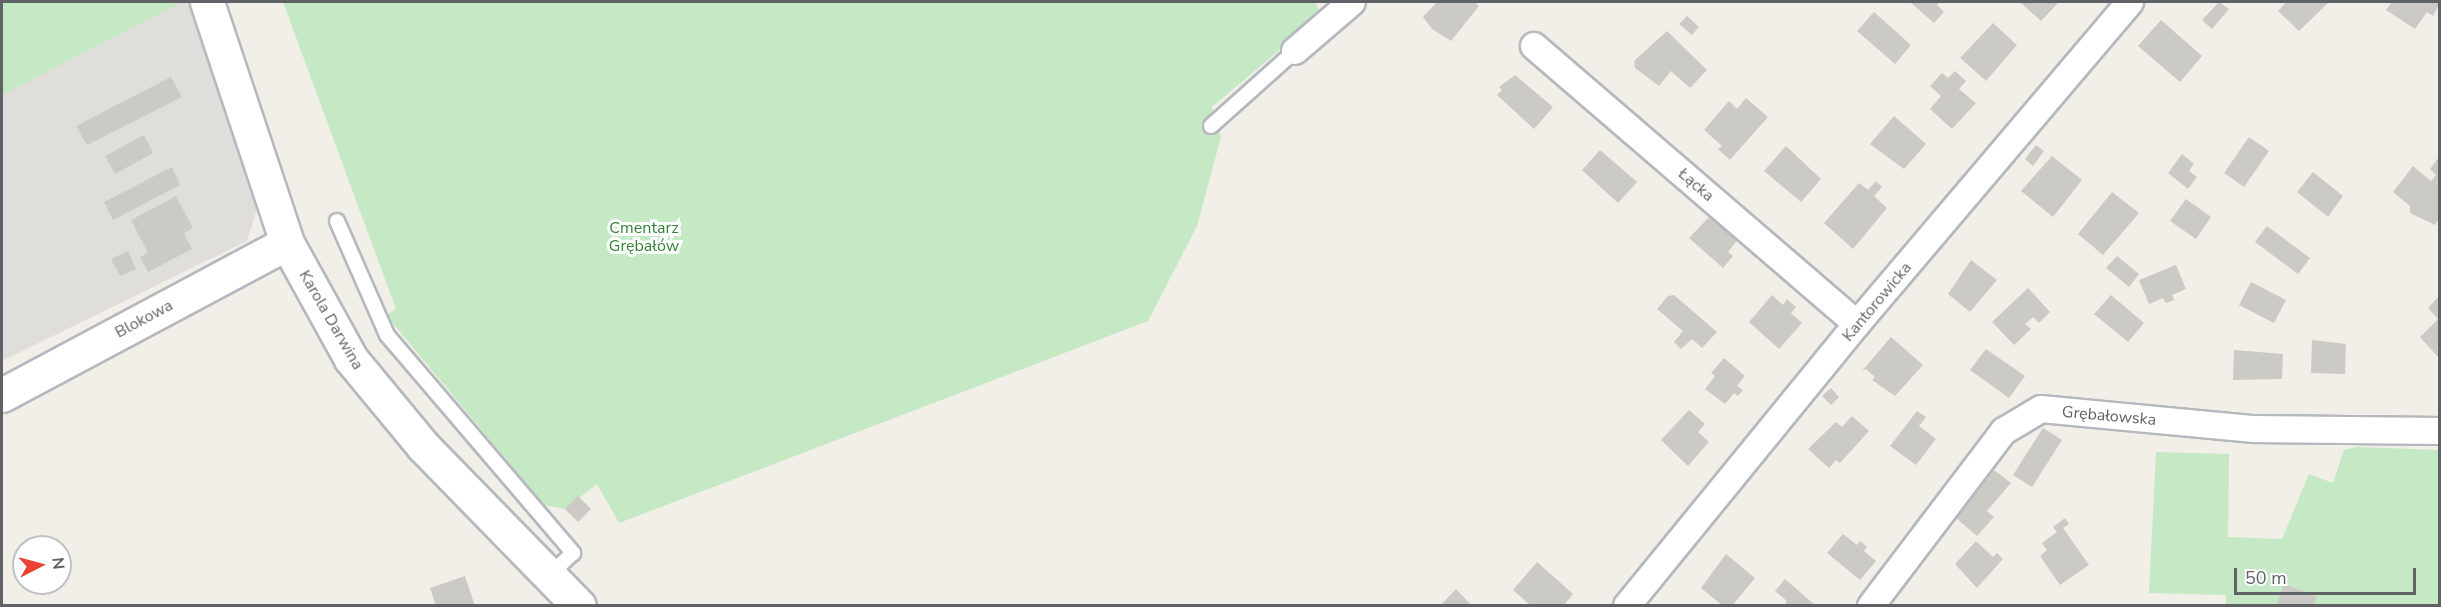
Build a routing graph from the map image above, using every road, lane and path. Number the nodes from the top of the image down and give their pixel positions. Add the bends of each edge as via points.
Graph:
1 (207, 2) edge
2 (1352, 2) edge
3 (2130, 2) edge
4 (1534, 45) dead end
5 (1295, 51) joint
6 (1211, 126) dead end
7 (337, 221) dead end
8 (287, 243) junction
9 (1857, 324) junction
10 (2, 395) edge
11 (2439, 431) edge
12 (548, 576) junction
13 (579, 606) edge
14 (1627, 606) edge
15 (1871, 606) edge

1 - 8 street, Karola Darwina
2 - 5 street
3 - 9 street, Kantorowicka
4 - 9 street, Łącka
5 - 6 lane
7 - 12 lane via 387,335 573,553
8 - 10 street, Blokowa
8 - 12 street, Karola Darwina via 351,359 423,447
9 - 14 street, Kantorowicka
11 - 15 street, Grębałowska via 2254,429 2041,409 2004,430
12 - 13 street, Karola Darwina

